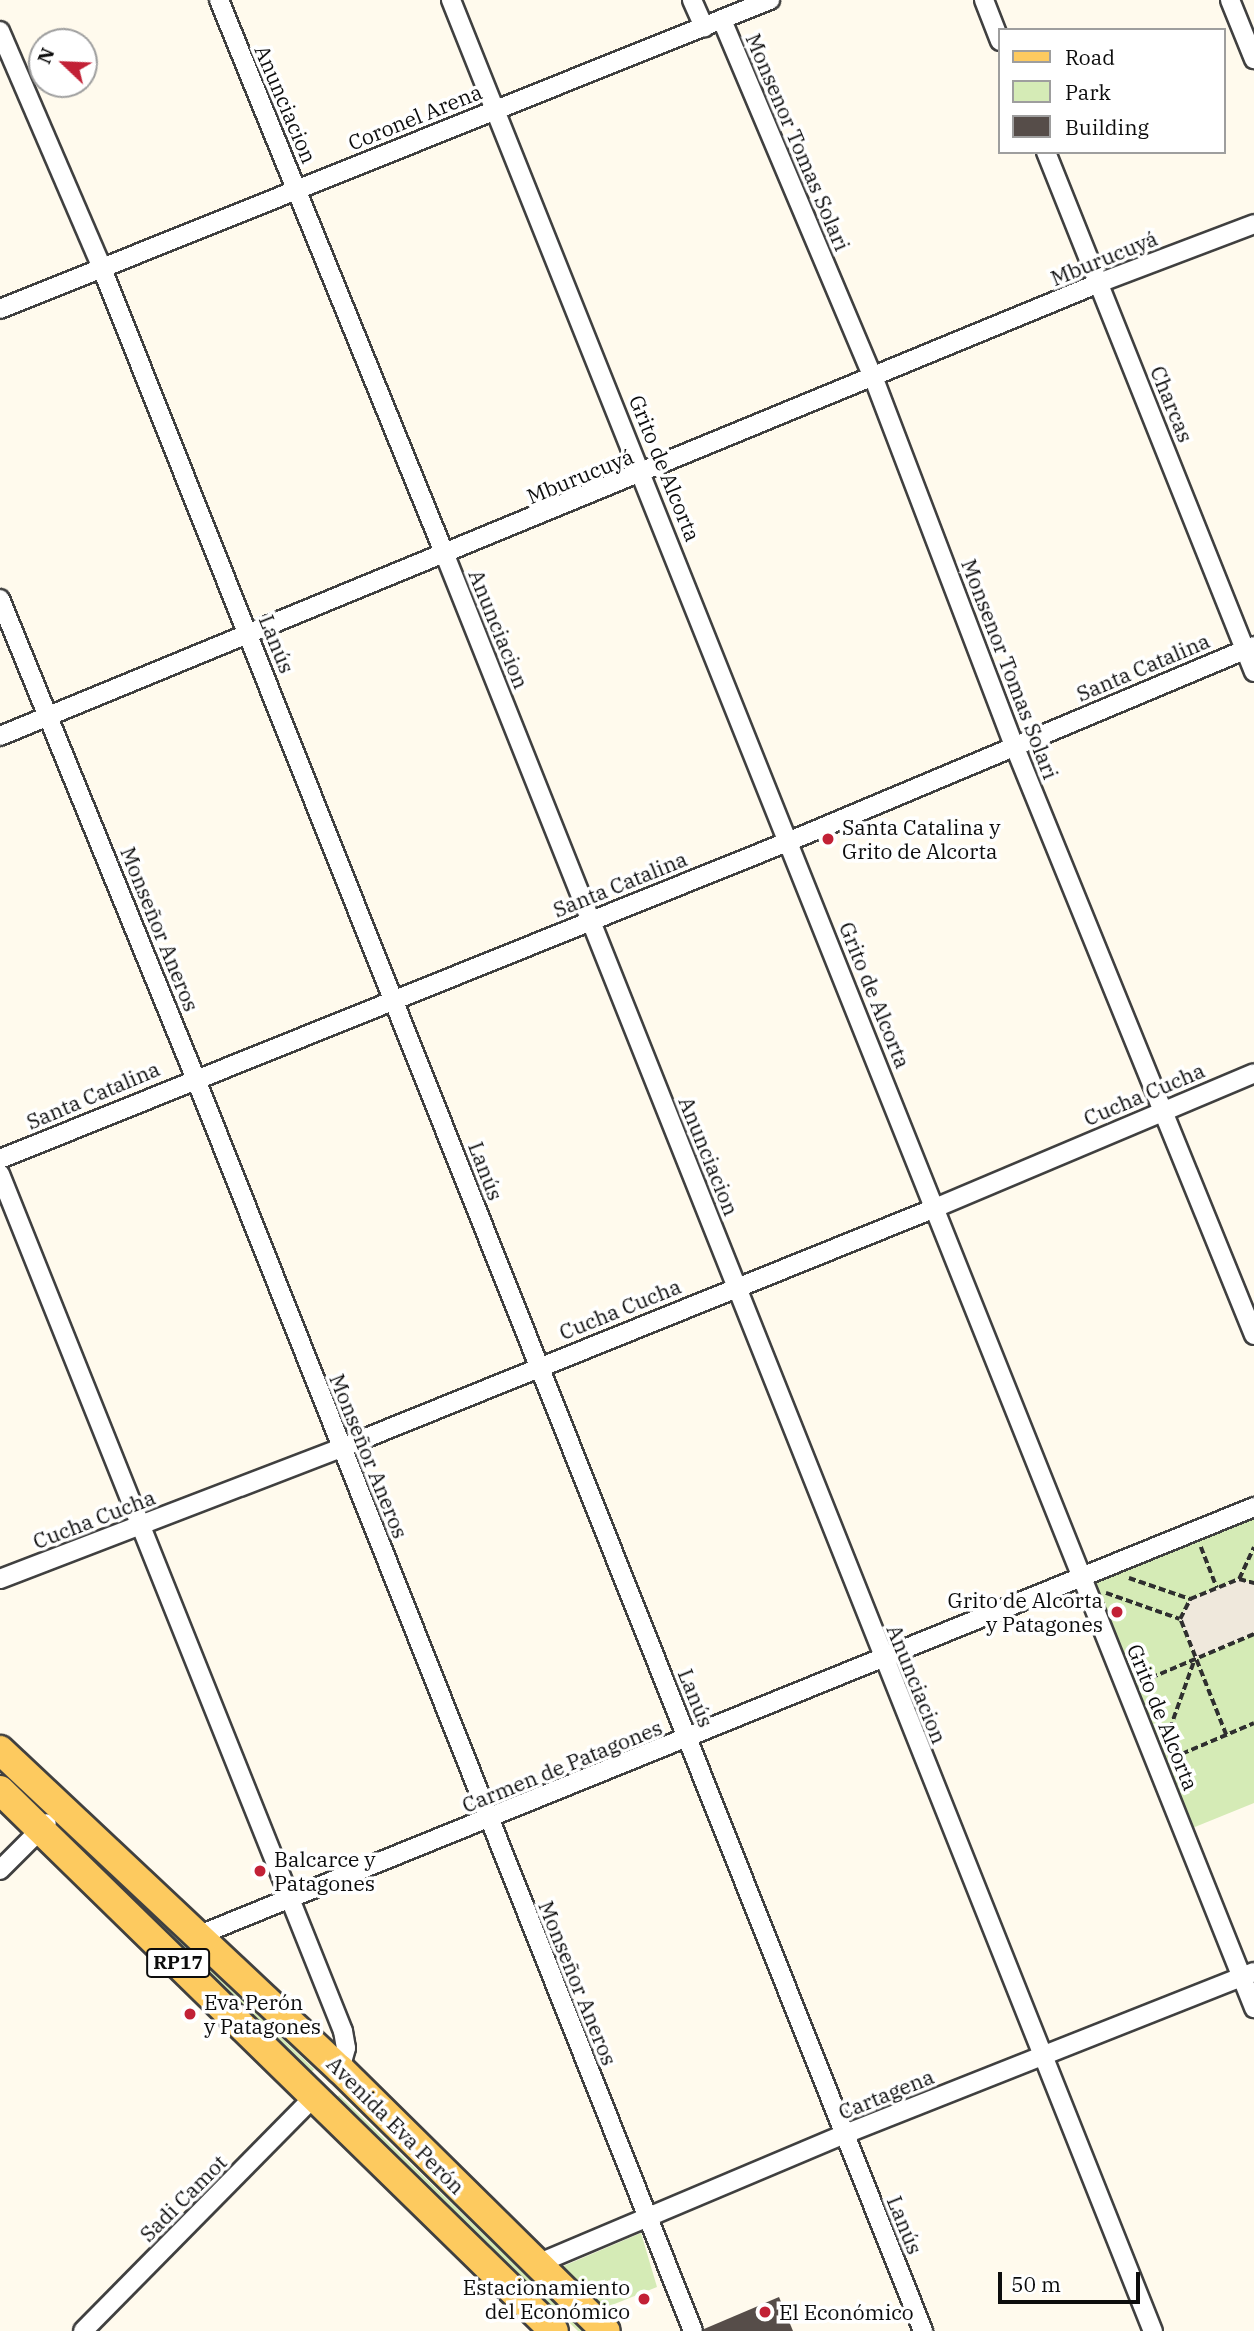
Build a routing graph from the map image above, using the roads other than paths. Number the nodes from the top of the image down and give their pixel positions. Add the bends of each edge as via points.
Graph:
1 (219, 0) edge
2 (451, 0) edge
3 (692, 0) edge
4 (770, 0) edge
5 (984, 0) edge
6 (1230, 0) edge
7 (722, 20) junction
8 (704, 27) junction
9 (0, 31) edge
10 (998, 36) edge
11 (1254, 59) edge
12 (495, 110) junction
13 (1047, 154) edge
14 (297, 188) junction
15 (1254, 224) edge
16 (101, 266) junction
17 (1099, 283) junction
18 (0, 309) edge
19 (874, 379) junction
20 (643, 474) junction
21 (445, 555) junction
22 (0, 599) edge
23 (250, 637) junction
24 (1250, 648) edge
25 (1254, 672) edge
26 (49, 717) junction
27 (0, 736) edge
28 (1014, 745) junction
29 (790, 841) junction
30 (591, 919) junction
31 (395, 999) junction
32 (1254, 1073) edge
33 (195, 1077) junction
34 (1166, 1110) junction
35 (0, 1159) edge
36 (0, 1174) edge
37 (934, 1208) junction
38 (737, 1287) junction
39 (1254, 1335) edge
40 (538, 1366) junction
41 (341, 1448) junction
42 (1254, 1507) edge
43 (138, 1526) junction
44 (0, 1579) edge
45 (1083, 1582) junction
46 (882, 1657) junction
47 (689, 1740) junction
48 (0, 1750) edge
49 (0, 1790) edge
50 (61, 1808) junction
51 (488, 1820) junction
52 (41, 1829) junction
53 (0, 1870) edge
54 (290, 1901) junction
55 (197, 1936) junction
56 (1248, 1975) edge
57 (1254, 2008) edge
58 (1042, 2056) junction
59 (340, 2069) junction
60 (314, 2096) junction
61 (845, 2134) junction
62 (648, 2218) junction
63 (537, 2264) junction
64 (83, 2331) edge
65 (554, 2331) edge
66 (606, 2331) edge
67 (693, 2331) edge
68 (923, 2331) edge
69 (1153, 2331) edge

1 - 14 street, Anunciacion
2 - 12 street, Grito de Alcorta
3 - 8 street
4 - 7 street, Coronel Arena
5 - 10 street
6 - 11 street
7 - 8 street, Coronel Arena
7 - 19 street, Monsenor Tomas Solari
8 - 12 street, Coronel Arena
9 - 16 street, Lanús
12 - 14 street, Coronel Arena
12 - 20 street, Grito de Alcorta
13 - 17 street, Charcas
14 - 16 street, Coronel Arena
14 - 21 street, Anunciacion
15 - 17 street, Mburucuyá
16 - 18 street, Coronel Arena
16 - 23 street, Lanús
17 - 19 street, Mburucuyá
17 - 24 street, Charcas
19 - 20 street, Mburucuyá
19 - 28 street, Monsenor Tomas Solari
20 - 21 street, Mburucuyá
20 - 29 street, Grito de Alcorta
21 - 23 street, Mburucuyá
21 - 30 street, Anunciacion
22 - 26 street, Monseñor Aneros
23 - 26 street, Mburucuyá
23 - 31 street, Lanús
24 - 25 street, Charcas
24 - 28 street, Santa Catalina
26 - 27 street, Mburucuyá
26 - 33 street, Monseñor Aneros
28 - 29 street, Santa Catalina
28 - 34 street, Monsenor Tomas Solari
29 - 30 street, Santa Catalina
29 - 37 street, Grito de Alcorta
30 - 31 street, Santa Catalina
30 - 38 street, Anunciacion
31 - 33 street, Santa Catalina
31 - 40 street, Lanús
32 - 34 street, Cucha Cucha
33 - 35 street, Santa Catalina
33 - 41 street, Monseñor Aneros
34 - 37 street, Cucha Cucha
34 - 39 street, Monsenor Tomas Solari
36 - 43 street
37 - 38 street, Cucha Cucha
37 - 45 street, Grito de Alcorta
38 - 40 street, Cucha Cucha
38 - 46 street, Anunciacion
40 - 41 street, Cucha Cucha
40 - 47 street, Lanús
41 - 43 street, Cucha Cucha
41 - 51 street, Monseñor Aneros
42 - 45 street, Carmen de Patagones
43 - 44 street, Cucha Cucha
43 - 54 street
45 - 46 street, Carmen de Patagones
45 - 56 street, Grito de Alcorta
46 - 47 street, Carmen de Patagones
46 - 58 street, Anunciacion
47 - 51 street, Carmen de Patagones
47 - 61 street, Lanús
48 - 50 main road, Avenida Eva Perón / RP17
49 - 52 main road, Avenida Eva Perón / RP17
50 - 52 street
50 - 55 main road, Avenida Eva Perón / RP17
51 - 54 street, Carmen de Patagones
51 - 62 street, Monseñor Aneros
52 - 53 street
52 - 60 main road, Avenida Eva Perón / RP17
54 - 55 street, Carmen de Patagones
54 - 59 street via 343,2031 346,2048
55 - 59 main road, Avenida Eva Perón / RP17
56 - 57 street, Grito de Alcorta
56 - 58 street, Cartagena
58 - 61 street, Cartagena
58 - 69 street, Anunciacion
59 - 63 main road, Avenida Eva Perón / RP17
60 - 64 street, Sadi Camot
60 - 65 main road, Avenida Eva Perón / RP17
61 - 62 street, Cartagena
61 - 68 street, Lanús
62 - 63 street, Cartagena
62 - 67 street, Monseñor Aneros
63 - 66 main road, Avenida Eva Perón / RP17

